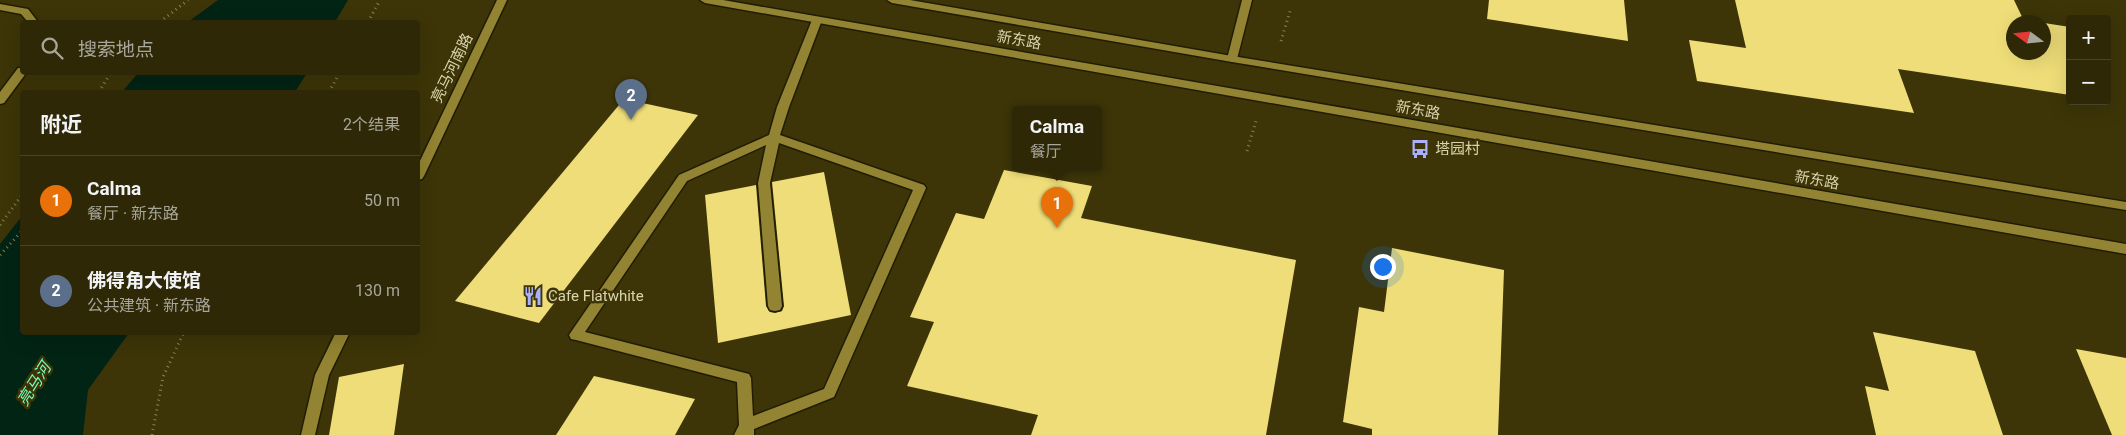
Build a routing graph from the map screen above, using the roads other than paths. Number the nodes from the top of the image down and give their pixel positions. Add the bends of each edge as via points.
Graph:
1 (502, 0) edge
2 (705, 0) edge
3 (892, 0) edge
4 (1248, 0) edge
5 (0, 7) edge
6 (31, 20) edge
7 (818, 20) junction
8 (1232, 59) junction
9 (20, 74) edge
10 (0, 100) edge
11 (774, 137) junction
12 (420, 172) edge
13 (2126, 206) edge
14 (2126, 249) edge
15 (775, 306) dead end
16 (342, 335) edge
17 (745, 432) edge
18 (308, 435) edge

1 - 12 main road, 亮马河南路
2 - 7 main road, 新东路
3 - 8 main road, 新东路
4 - 8 main road
5 - 6 main road via 24,11
7 - 11 main road
7 - 14 main road, 新东路
8 - 13 main road, 新东路
9 - 10 main road
11 - 15 main road via 764,184
11 - 17 main road via 920,188 829,393
11 - 17 main road via 683,178 576,335 744,378
16 - 18 main road via 322,375

